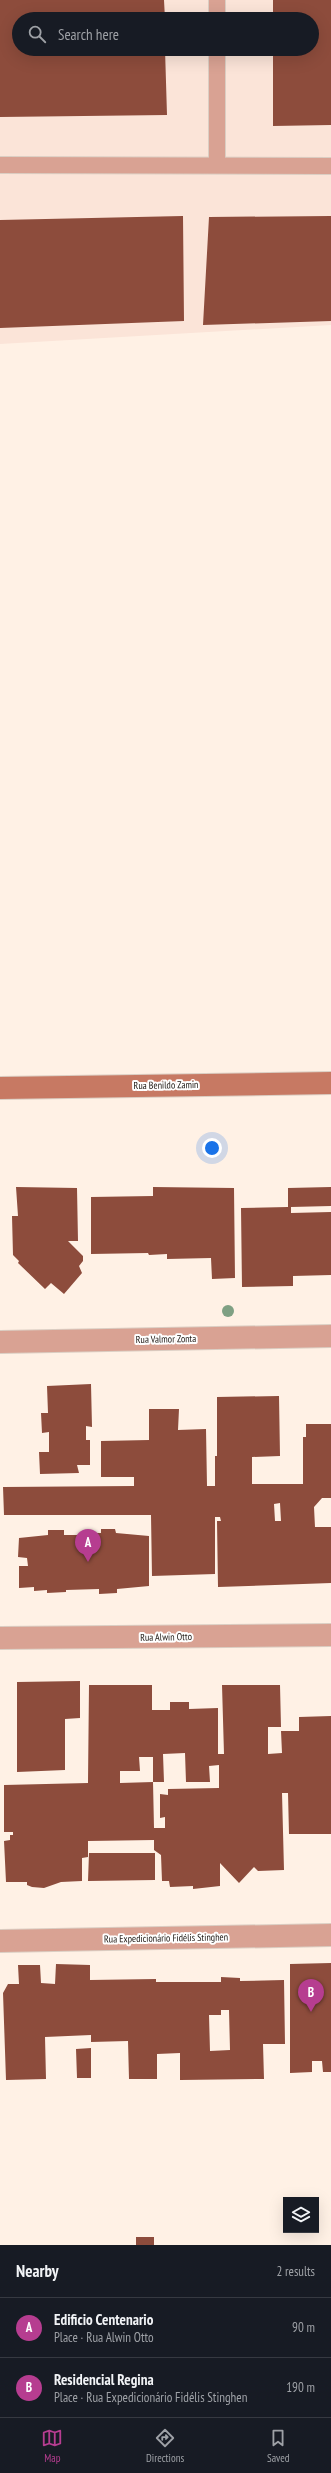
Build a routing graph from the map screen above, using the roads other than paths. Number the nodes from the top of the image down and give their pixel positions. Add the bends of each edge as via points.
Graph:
1 (217, 0) edge
2 (217, 12) edge
3 (217, 56) edge
4 (0, 165) edge
5 (217, 165) junction
6 (331, 166) edge
7 (331, 1083) edge
8 (0, 1088) edge
9 (331, 1336) edge
10 (0, 1342) edge
11 (331, 1635) edge
12 (0, 1638) edge
13 (331, 1935) edge
14 (0, 1941) edge

1 - 2 lane
3 - 5 lane
4 - 5 lane
5 - 6 lane
7 - 8 main road, Rua Benildo Zamin
9 - 10 street, Rua Valmor Zonta
11 - 12 street, Rua Alwin Otto
13 - 14 street, Rua Expedicionário Fidélis Stinghen

